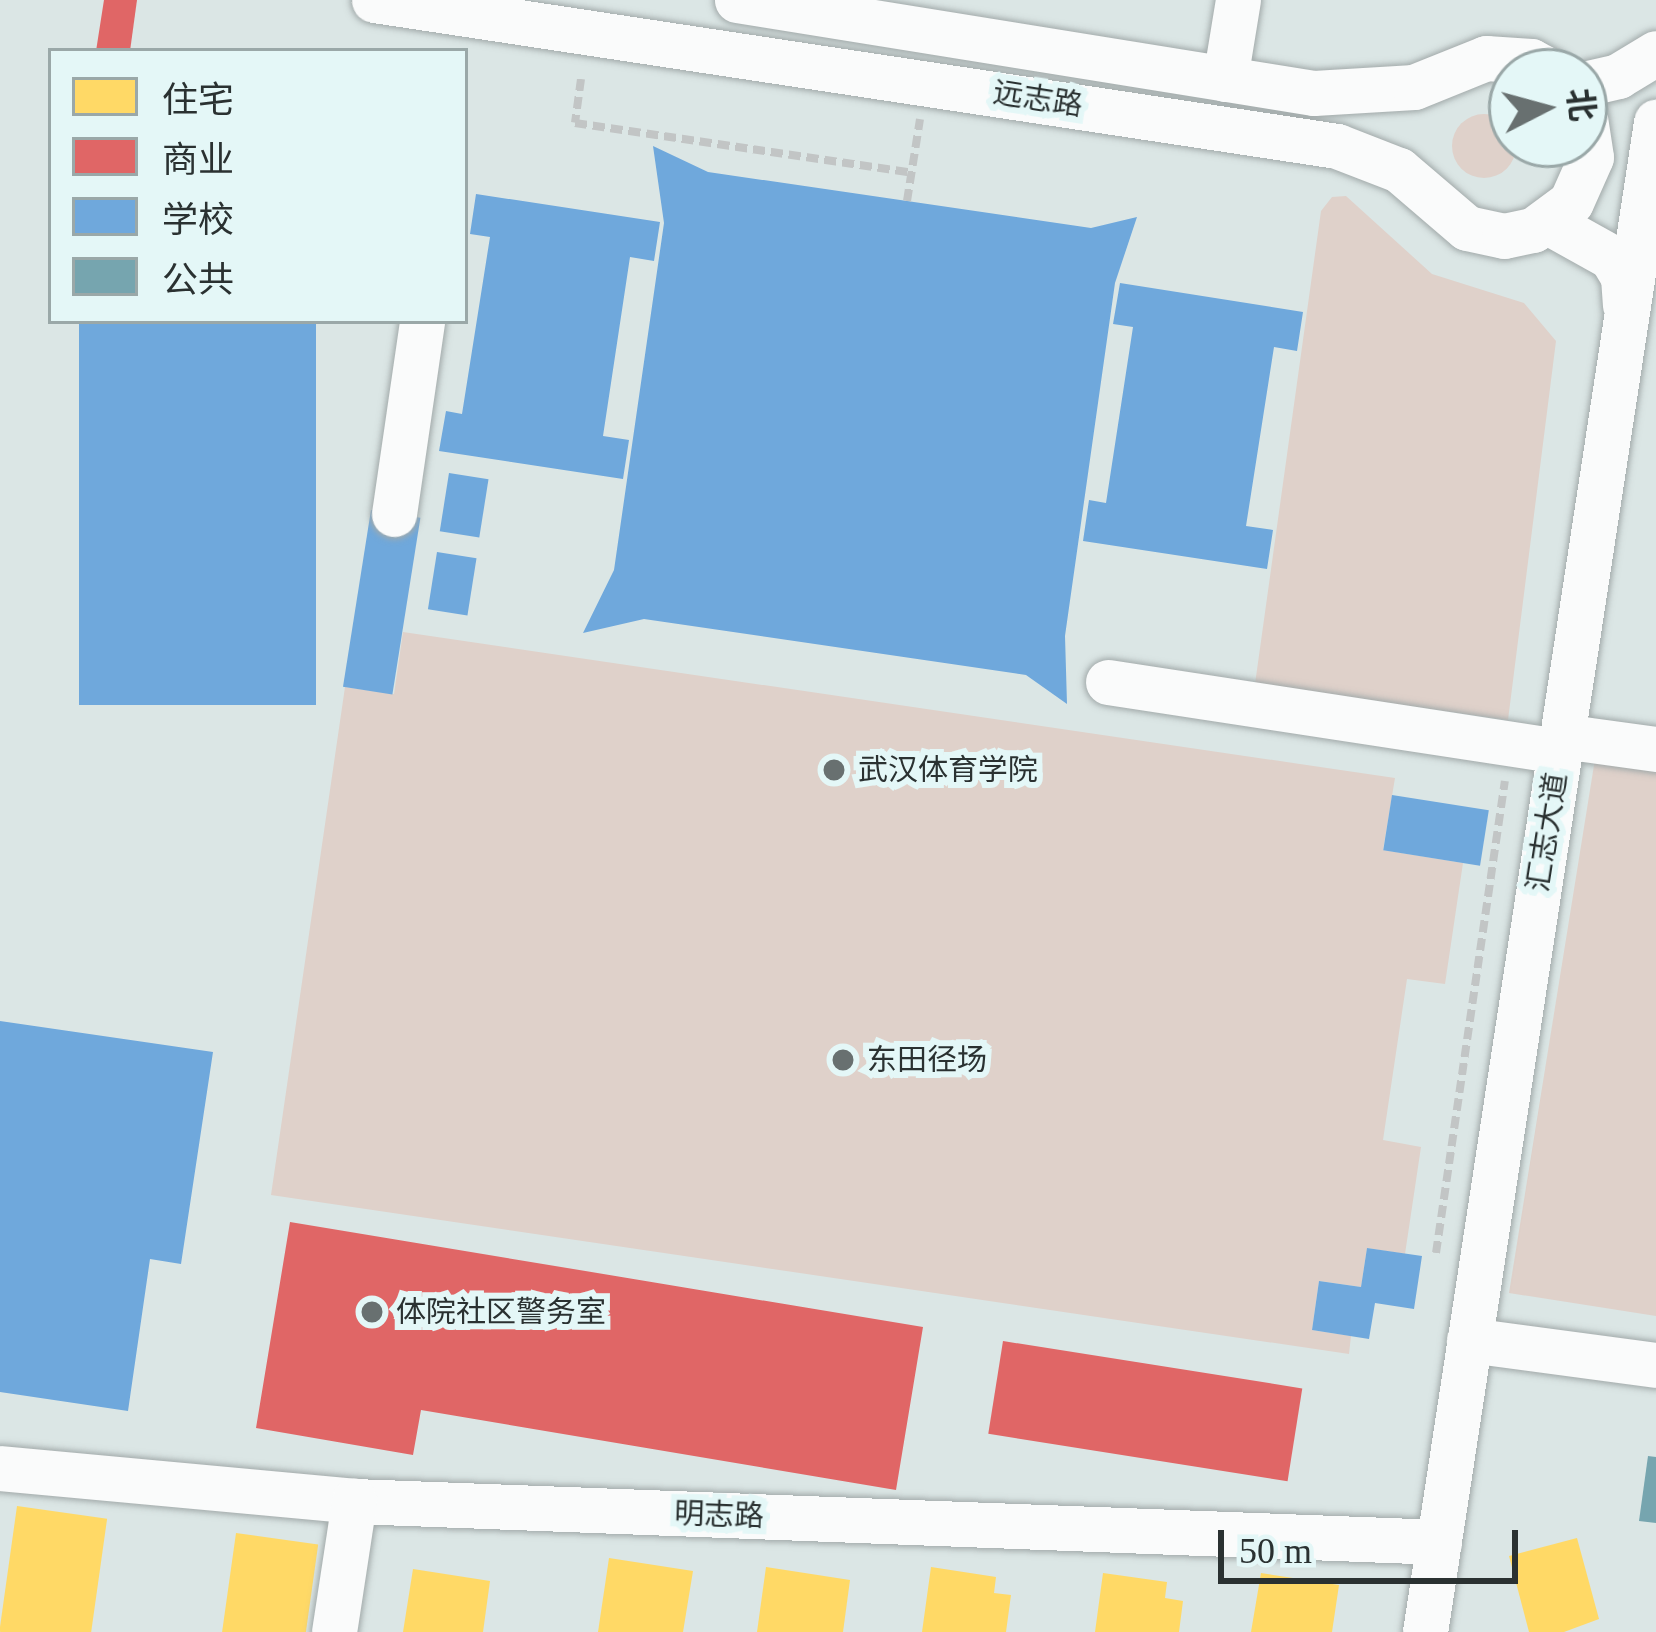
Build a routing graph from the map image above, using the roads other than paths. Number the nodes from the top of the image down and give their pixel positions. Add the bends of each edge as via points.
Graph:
1 (374, 0) edge
2 (737, 0) edge
3 (1238, 0) edge
4 (466, 22) edge
5 (1656, 53) edge
6 (1488, 58) edge
7 (1608, 78) edge
8 (1226, 80) junction
9 (1656, 122) edge
10 (1588, 168) edge
11 (1549, 222) junction
12 (1625, 320) junction
13 (422, 324) edge
14 (394, 514) dead end
15 (1108, 682) dead end
16 (1561, 744) junction
17 (1656, 749) edge
18 (1469, 1340) junction
19 (1656, 1365) edge
20 (0, 1468) edge
21 (355, 1501) junction
22 (1439, 1542) junction
23 (334, 1632) edge
24 (1425, 1632) edge

1 - 4 street, 远志路
2 - 8 street, 远志路
3 - 8 street
4 - 11 street, 远志路 via 1337,146 1399,170 1467,228 1504,236
5 - 7 street
6 - 8 street, 远志路 via 1414,87 1342,94
9 - 12 street, 汇志大道
10 - 11 street
11 - 12 street via 1611,257 1623,277
12 - 16 street, 汇志大道
13 - 14 street
15 - 16 street via 1511,744
16 - 17 street
16 - 18 street, 汇志大道
18 - 19 street
18 - 22 street, 汇志大道
20 - 21 street, 明志路
21 - 22 street, 明志路
21 - 23 street
22 - 24 street, 汇志大道

